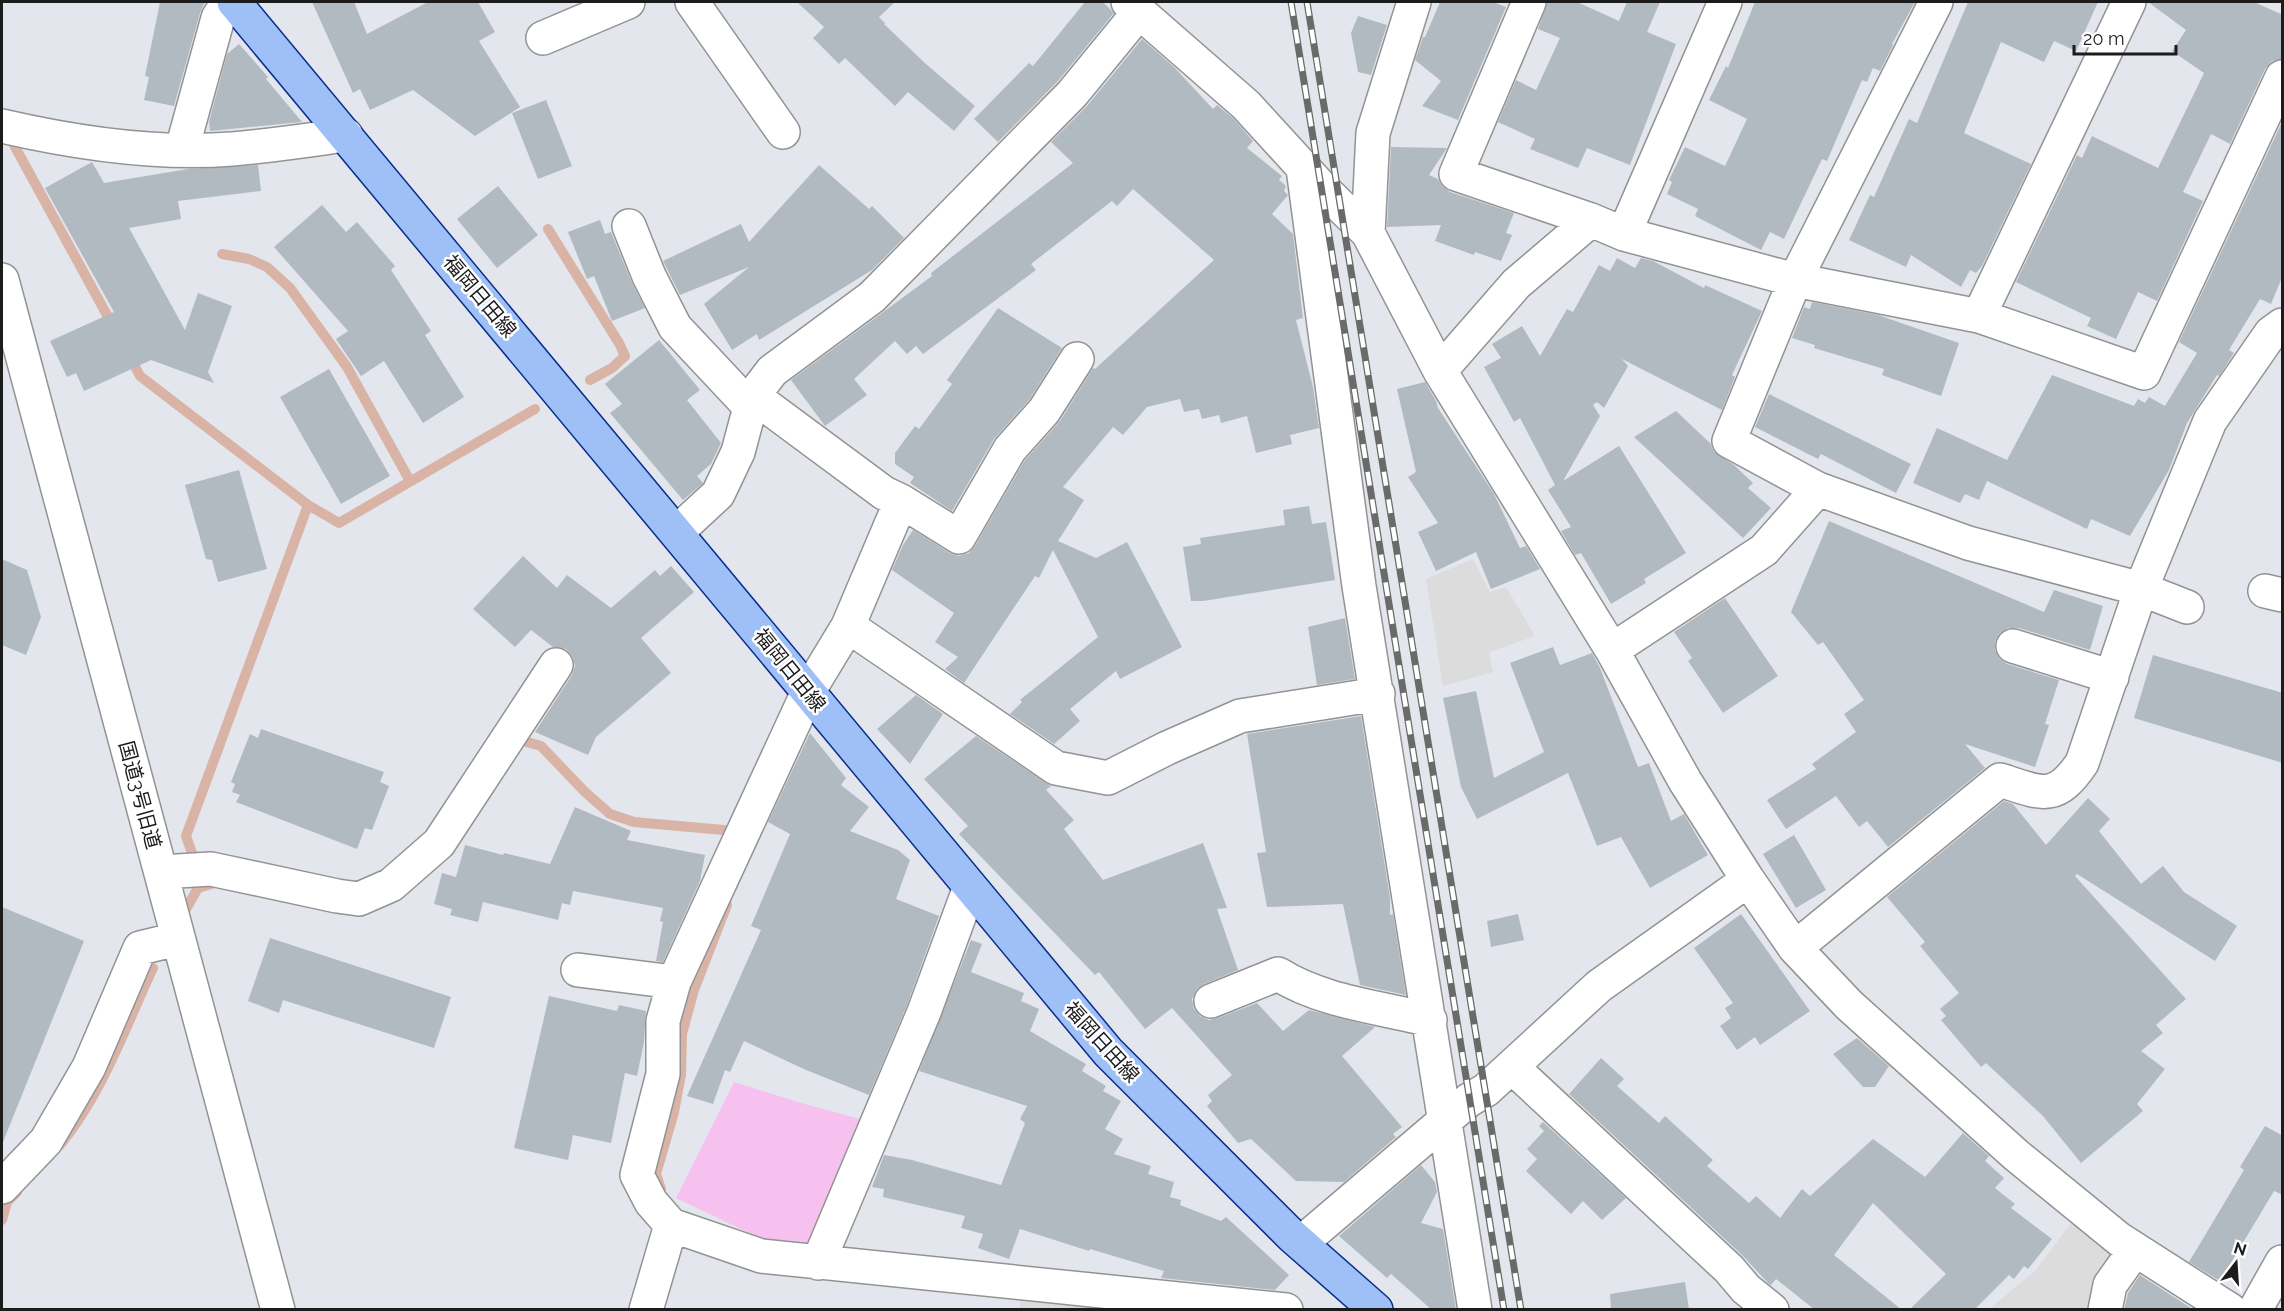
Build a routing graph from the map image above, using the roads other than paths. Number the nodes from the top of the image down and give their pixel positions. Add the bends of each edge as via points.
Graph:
1 (228, 2) edge
2 (234, 2) edge
3 (628, 2) edge
4 (692, 2) edge
5 (1414, 2) edge
6 (1529, 2) edge
7 (1725, 2) edge
8 (1936, 2) edge
9 (2129, 2) edge
10 (1134, 6) edge
11 (543, 38) dead end
12 (2283, 77) edge
13 (2, 126) edge
14 (783, 132) dead end
15 (346, 135) junction
16 (182, 149) junction
17 (1303, 168) junction
18 (1591, 220) junction
19 (629, 226) dead end
20 (1368, 232) junction
21 (1624, 234) junction
22 (2, 280) edge
23 (1795, 280) junction
24 (1979, 316) junction
25 (2283, 325) edge
26 (1077, 359) dead end
27 (1440, 370) junction
28 (752, 402) junction
29 (1818, 489) junction
30 (901, 501) junction
31 (677, 532) junction
32 (2141, 589) junction
33 (2187, 607) dead end
34 (848, 626) junction
35 (2013, 646) dead end
36 (1612, 650) junction
37 (556, 665) dead end
38 (2112, 677) junction
39 (808, 692) junction
40 (1378, 694) junction
41 (161, 873) junction
42 (1748, 880) junction
43 (969, 887) junction
44 (177, 939) junction
45 (1795, 948) junction
46 (578, 970) dead end
47 (674, 982) junction
48 (1211, 1001) dead end
49 (1430, 1020) junction
50 (1512, 1067) junction
51 (1444, 1122) junction
52 (2, 1187) edge
53 (671, 1225) junction
54 (1301, 1243) junction
55 (2135, 1250) junction
56 (2283, 1262) edge
57 (818, 1263) junction
58 (278, 1310) edge
59 (645, 1310) edge
60 (1286, 1310) edge
61 (1376, 1310) edge
62 (1475, 1310) edge
63 (1772, 1310) edge
64 (2105, 1310) edge
65 (2230, 1310) edge
66 (2255, 1310) edge

1 - 16 street via 218,18
2 - 15 main road, 福岡日田線
3 - 11 street
4 - 14 street
5 - 20 street via 1373,133
6 - 18 street via 1456,174
7 - 21 street
8 - 23 street
9 - 24 street
10 - 17 street via 1246,105
10 - 28 street via 1072,94 872,297 772,371
12 - 24 street via 2144,373
13 - 16 street via 154,150
15 - 16 street via 232,149
15 - 31 main road, 福岡日田線
17 - 20 street
17 - 40 street via 1359,586
18 - 21 street
18 - 27 street via 1516,284
19 - 28 street via 675,327
20 - 27 street
21 - 23 street
22 - 41 street, 国道3号旧道
23 - 24 street
23 - 29 street via 1729,441
25 - 32 street via 2271,333 2210,421
26 - 30 street via 1044,411 1010,449 959,537
27 - 36 street
28 - 30 street via 884,494
28 - 31 street via 738,452 718,494
29 - 32 street via 1968,543
29 - 36 street via 1764,549
30 - 34 street
31 - 39 main road, 福岡日田線
32 - 33 street
32 - 38 street
34 - 39 street
34 - 40 street via 1056,768 1108,778 1240,716
35 - 38 street
36 - 42 street via 1685,781
37 - 41 street via 439,843 391,885 359,898 211,869
38 - 45 street via 2082,763 2069,782 2050,793 2000,780
39 - 43 main road, 福岡日田線
39 - 47 street
40 - 49 street
41 - 44 street, 国道3号旧道
42 - 45 street
42 - 50 street via 1599,986
43 - 54 main road, 福岡日田線 via 1108,1052
43 - 57 street via 924,1012
44 - 52 street via 140,948 89,1066 46,1141
44 - 58 street, 国道3号旧道
45 - 55 street via 1849,1005 2016,1155
46 - 47 street
47 - 53 street via 663,1021 663,1074 637,1175 651,1202
48 - 49 street via 1278,974 1326,995
49 - 51 street
50 - 51 street
50 - 63 street
51 - 54 street
51 - 62 street
53 - 57 street via 761,1256
53 - 59 street
54 - 61 main road, 福岡日田線
55 - 64 street via 2110,1285
55 - 65 street
56 - 66 street
57 - 60 street

